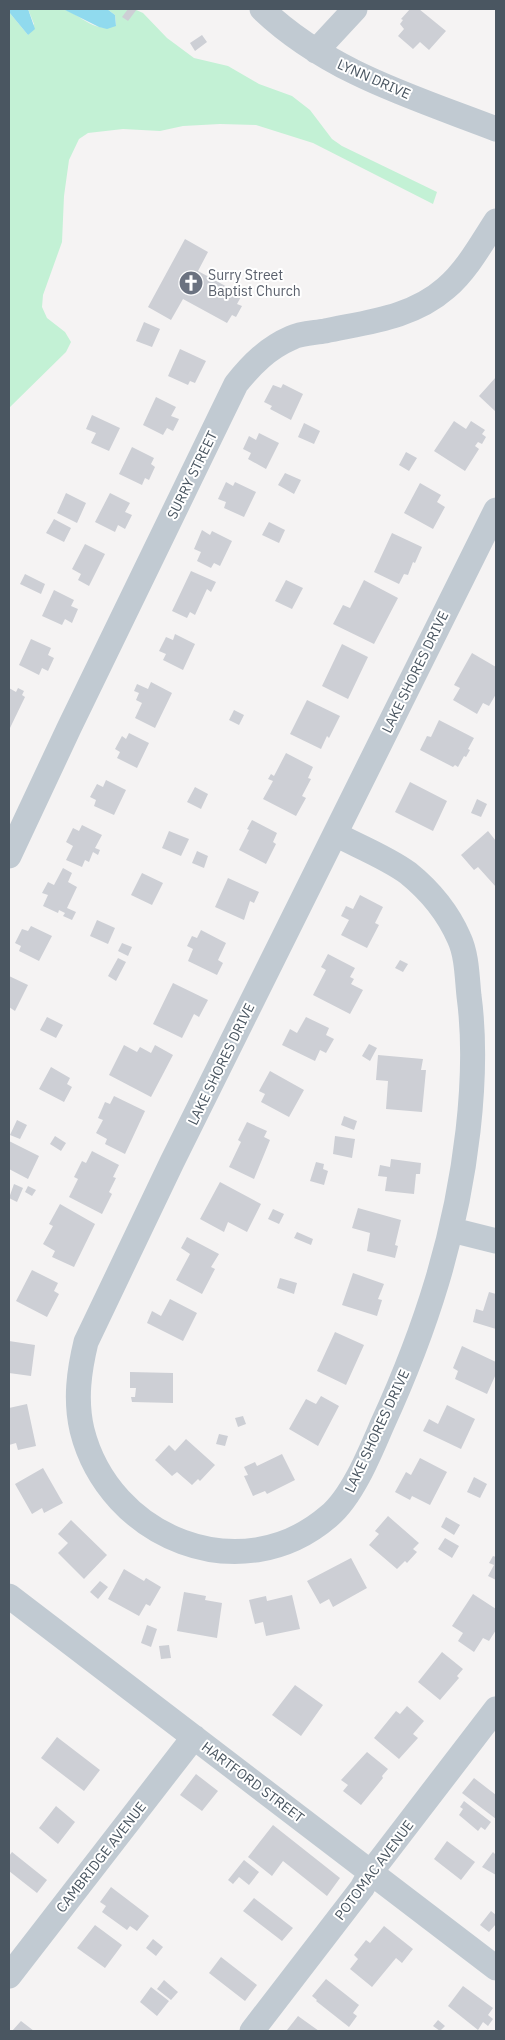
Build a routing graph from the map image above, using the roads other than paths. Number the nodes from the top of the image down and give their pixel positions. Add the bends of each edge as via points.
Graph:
1 (262, 9) edge
2 (355, 9) edge
3 (316, 51) junction
4 (496, 129) edge
5 (496, 221) edge
6 (496, 510) edge
7 (335, 834) junction
8 (9, 856) edge
9 (452, 1230) junction
10 (496, 1241) edge
11 (10, 1600) edge
12 (496, 1709) edge
13 (194, 1737) junction
14 (371, 1872) junction
15 (496, 1968) edge
16 (9, 1976) edge
17 (252, 2031) edge

1 - 3 street, LYNN DRIVE
2 - 3 street
3 - 4 street, LYNN DRIVE via 369,79
5 - 8 street, SURRY STREET via 461,273 445,289 419,306 393,317 293,337 268,350 236,384
6 - 7 street, LAKE SHORES DRIVE
7 - 9 street, LAKE SHORES DRIVE via 406,872 445,913 460,940 471,1010 472,1100
7 - 9 street, LAKE SHORES DRIVE via 86,1342 80,1369 82,1428 90,1454 119,1500 139,1518 176,1540 206,1550 262,1550 310,1531 330,1515 344,1500 401,1384 430,1308
9 - 10 street
11 - 13 street, HARTFORD STREET
12 - 14 street, POTOMAC AVENUE
13 - 14 street, HARTFORD STREET
13 - 16 street, CAMBRIDGE AVENUE
14 - 15 street, HARTFORD STREET
14 - 17 street, POTOMAC AVENUE

